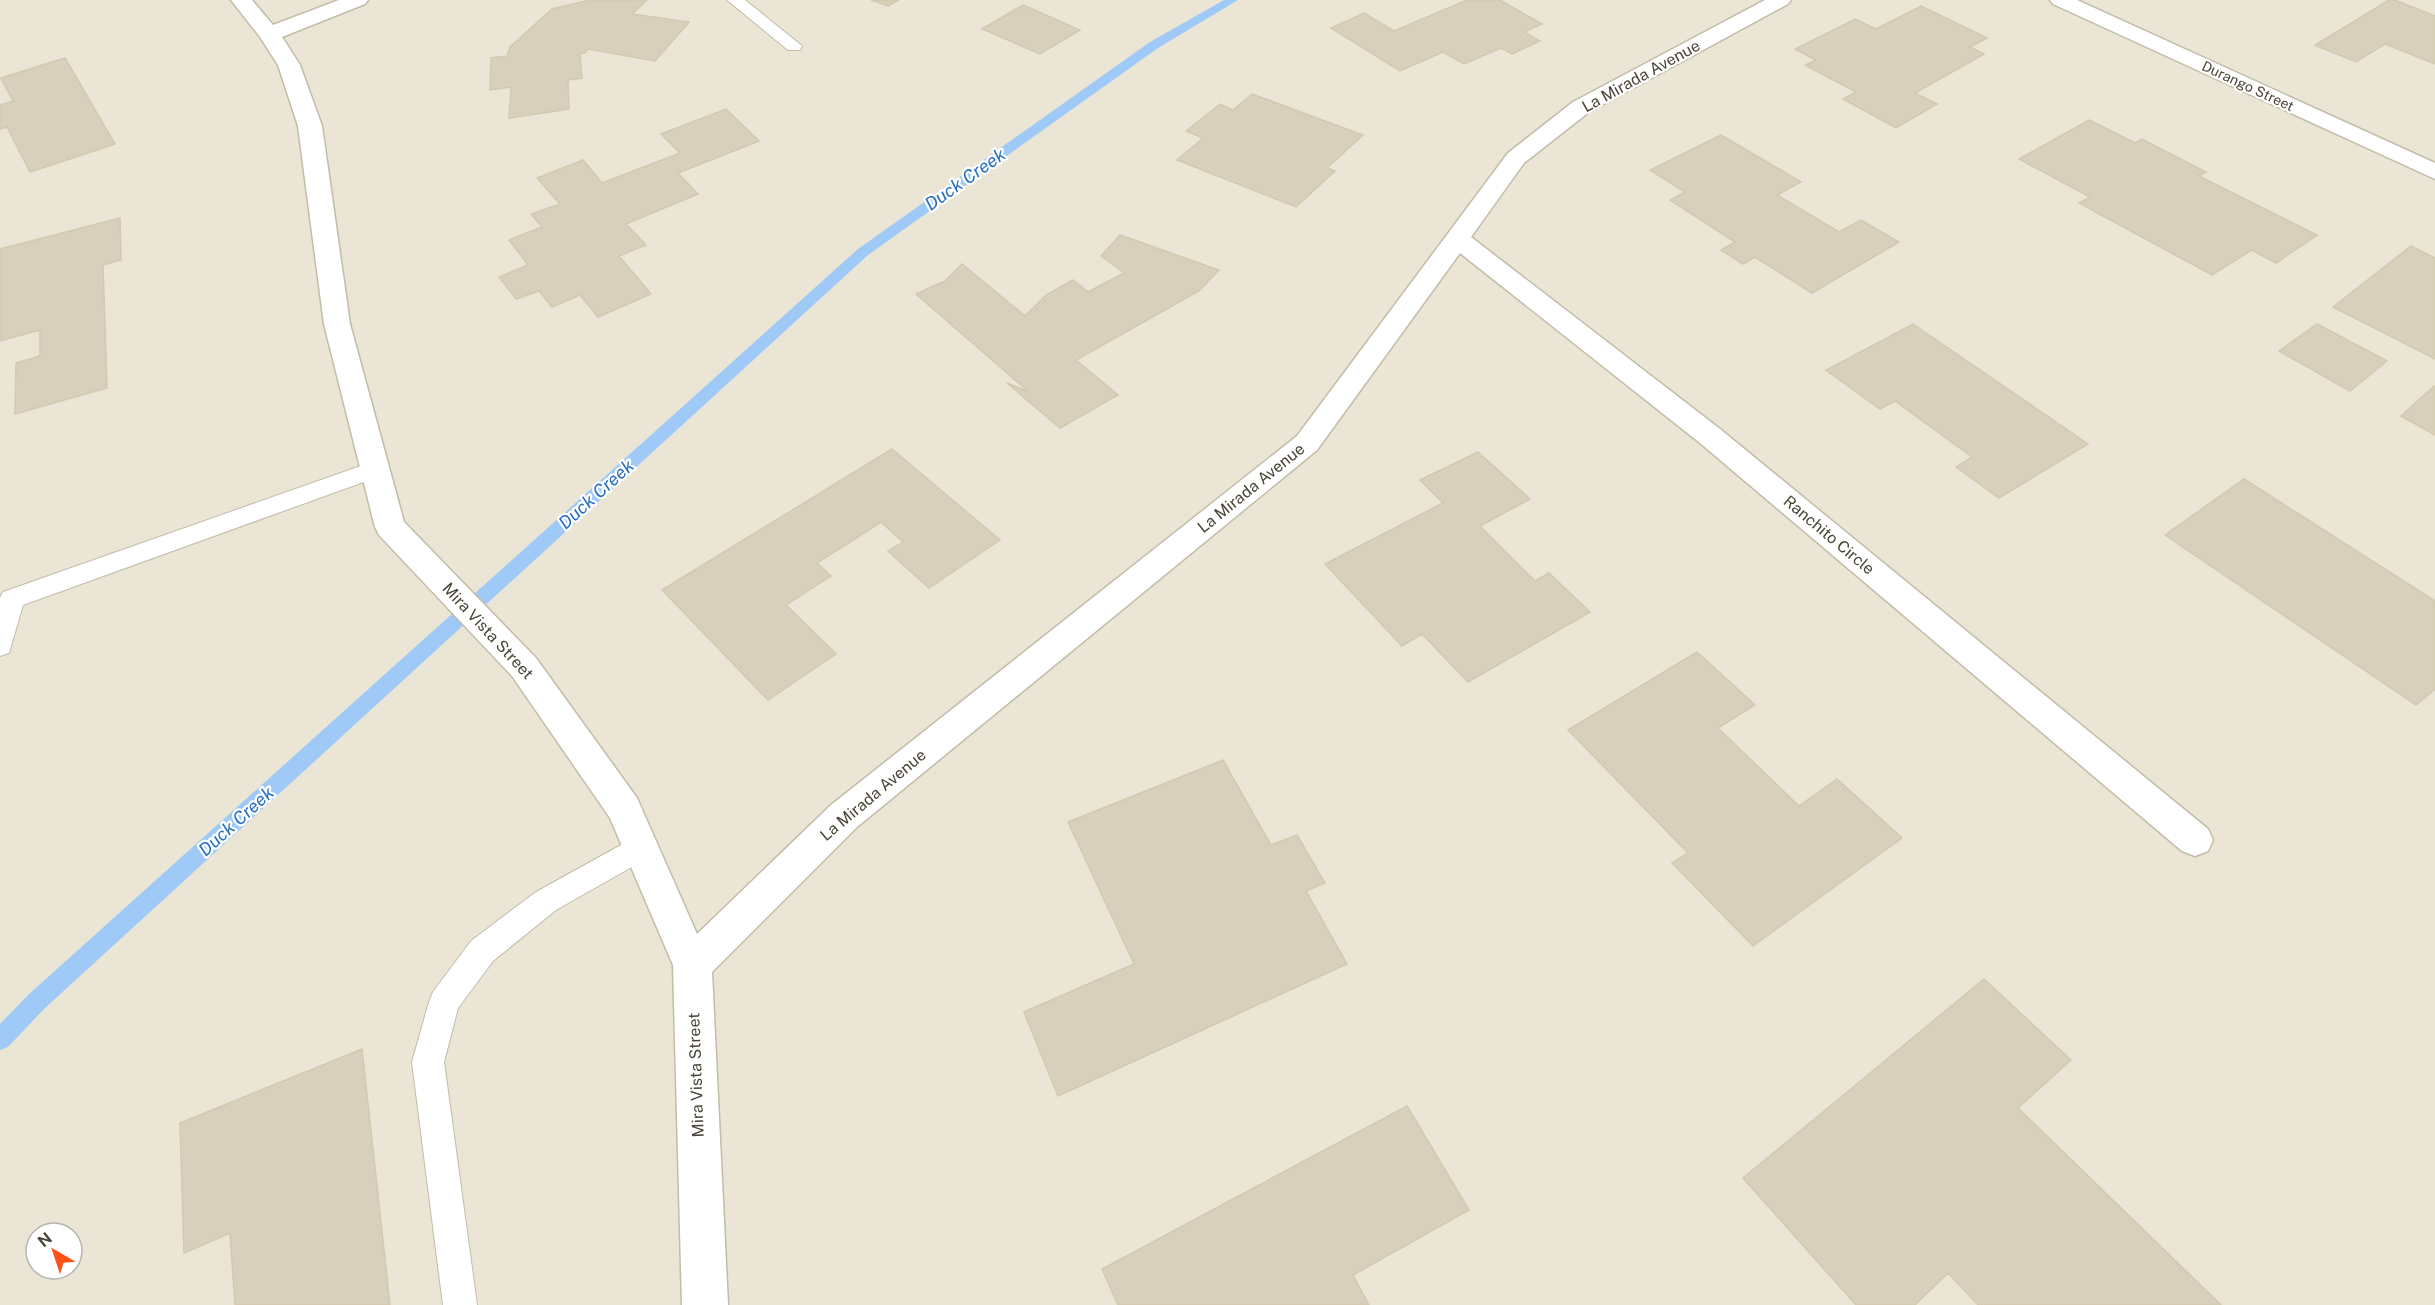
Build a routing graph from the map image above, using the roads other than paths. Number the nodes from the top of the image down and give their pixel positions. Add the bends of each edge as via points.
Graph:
1 (241, 0) edge
2 (358, 0) edge
3 (735, 0) edge
4 (1781, 0) edge
5 (2060, 0) edge
6 (269, 34) junction
7 (794, 46) dead end
8 (2435, 172) edge
9 (1457, 238) junction
10 (375, 469) junction
11 (0, 646) edge
12 (2195, 840) dead end
13 (641, 848) junction
14 (692, 965) junction
15 (460, 1305) edge
16 (705, 1305) edge

1 - 6 street, Mira Vista Street
2 - 6 street
3 - 7 lane
4 - 9 street, La Mirada Avenue via 1581,107 1516,158
5 - 8 street, Durango Street
6 - 10 street, Mira Vista Street via 289,65 310,126 337,324
9 - 12 street, Ranchito Circle via 1710,436
9 - 14 street, La Mirada Avenue via 1307,443 844,816
10 - 11 lane via 12,599
10 - 13 street, Mira Vista Street via 390,527 524,667 624,809
13 - 14 street, Mira Vista Street
13 - 15 lane via 546,901 482,951 444,1002 428,1062
14 - 16 street, Mira Vista Street

